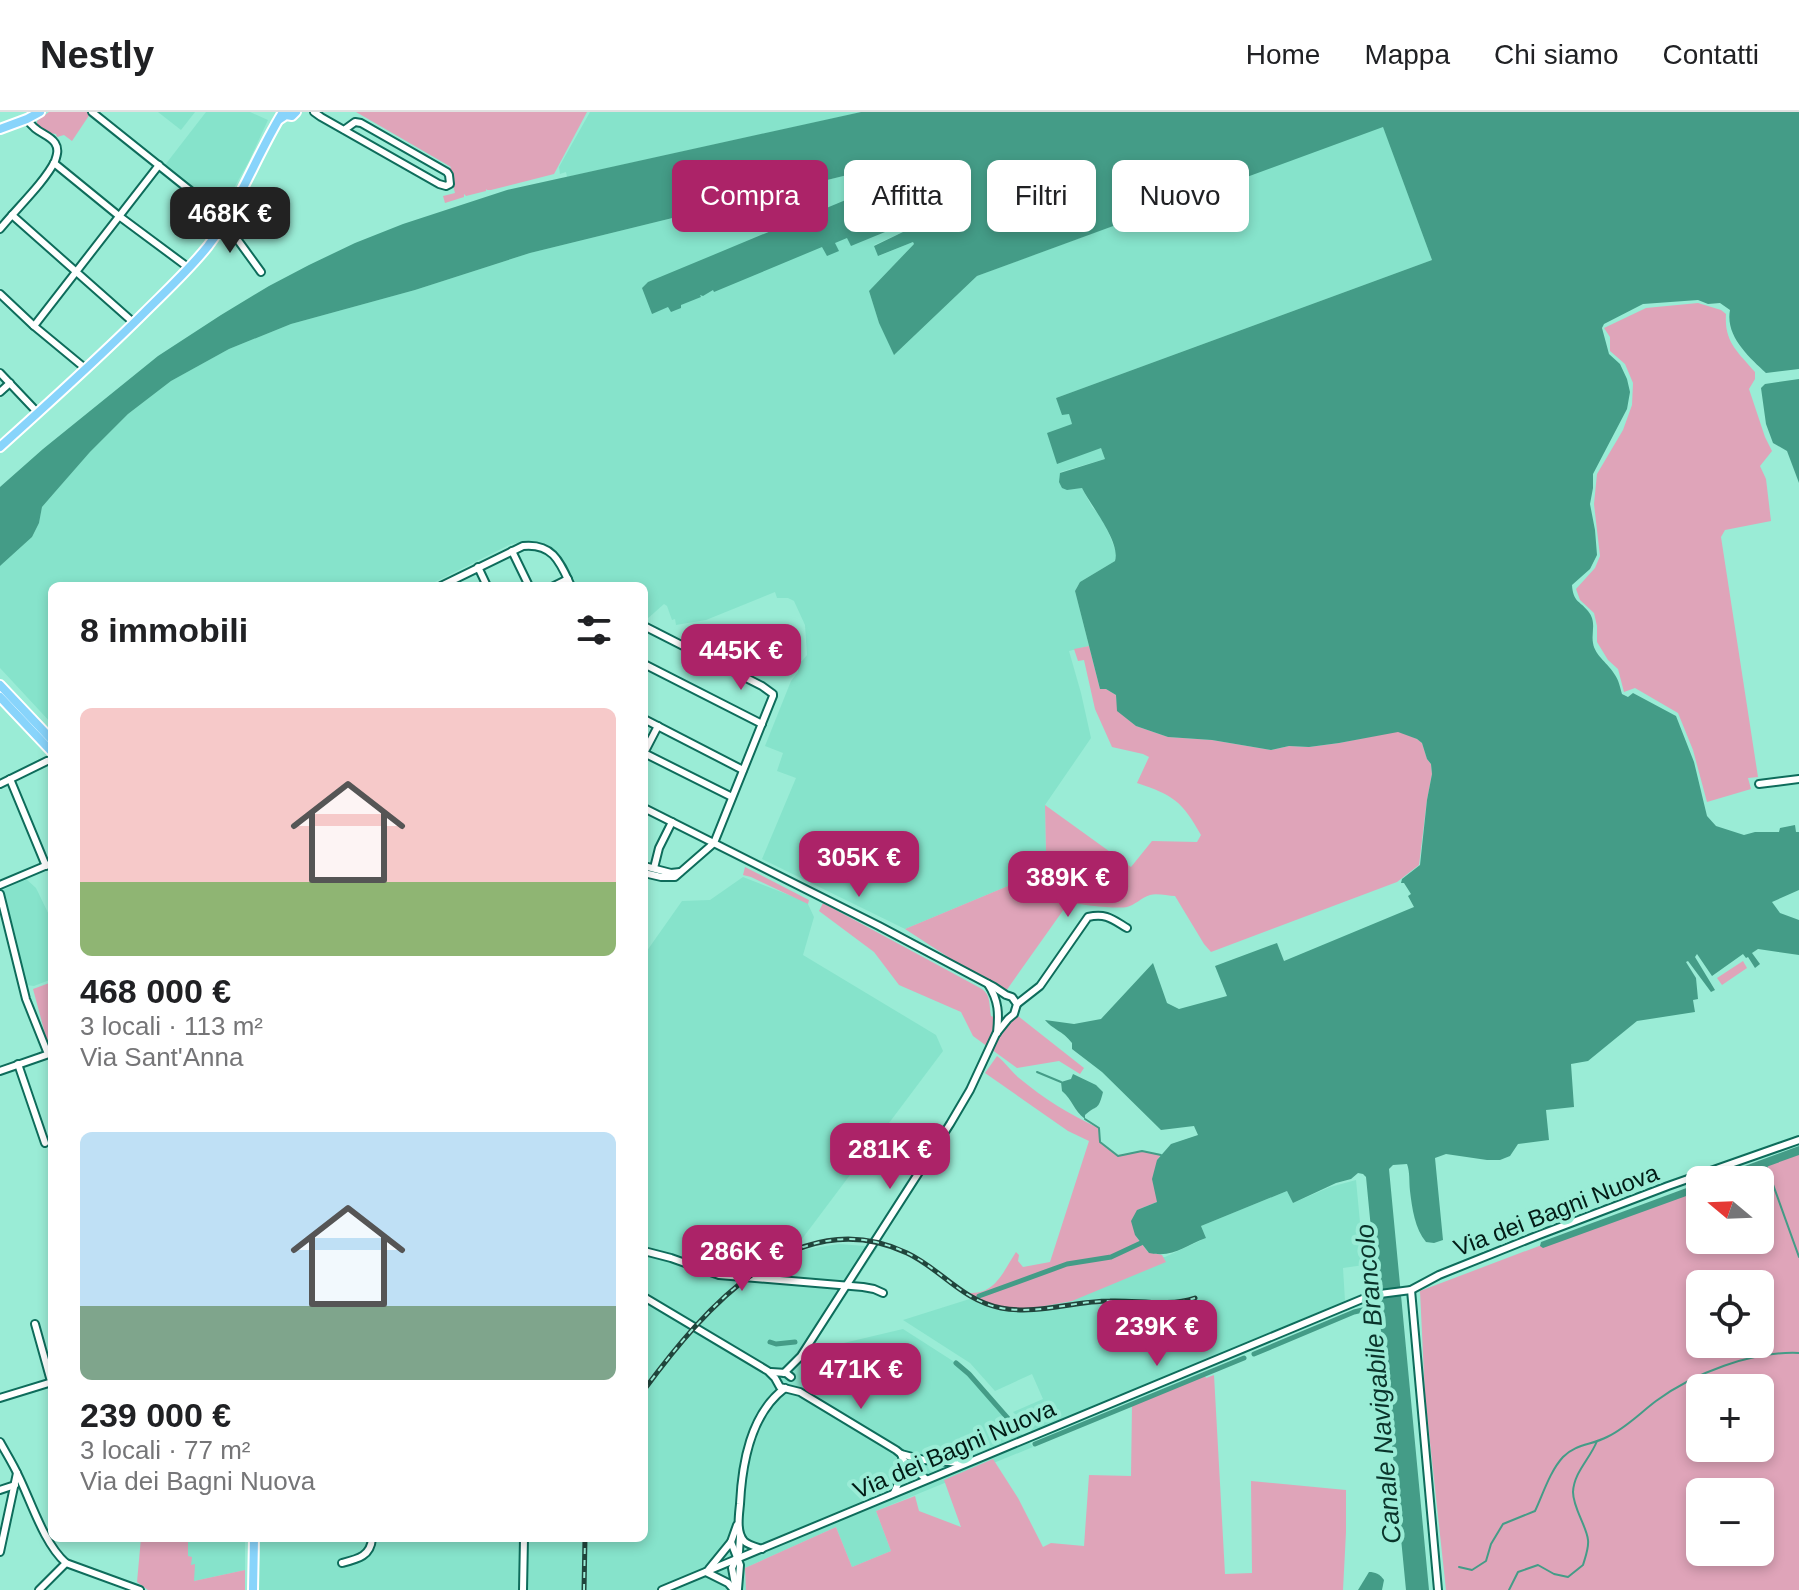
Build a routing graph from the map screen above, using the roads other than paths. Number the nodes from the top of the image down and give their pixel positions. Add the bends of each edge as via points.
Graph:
1 (40, 112) edge
2 (92, 112) edge
3 (296, 112) edge
4 (314, 112) edge
5 (283, 114) edge
6 (27, 119) junction
7 (0, 129) edge
8 (344, 130) junction
9 (54, 163) junction
10 (159, 165) junction
11 (12, 215) junction
12 (119, 216) junction
13 (224, 221) junction
14 (0, 229) edge
15 (189, 268) junction
16 (76, 272) junction
17 (261, 272) dead end
18 (0, 294) edge
19 (134, 323) junction
20 (34, 326) junction
21 (86, 369) junction
22 (0, 373) edge
23 (10, 383) junction
24 (0, 392) edge
25 (38, 413) junction
26 (0, 447) edge
27 (512, 551) junction
28 (478, 567) junction
29 (450, 582) edge
30 (485, 582) edge
31 (527, 582) edge
32 (569, 582) edge
33 (648, 628) edge
34 (648, 666) edge
35 (0, 685) edge
36 (0, 697) edge
37 (648, 721) edge
38 (762, 724) junction
39 (658, 726) junction
40 (48, 736) edge
41 (648, 745) edge
42 (48, 748) edge
43 (648, 755) edge
44 (48, 762) edge
45 (743, 770) junction
46 (10, 779) junction
47 (1799, 779) edge
48 (0, 784) edge
49 (1759, 784) dead end
50 (732, 797) junction
51 (648, 810) edge
52 (672, 822) junction
53 (714, 843) junction
54 (48, 863) edge
55 (48, 865) edge
56 (648, 867) edge
57 (654, 868) junction
58 (680, 872) junction
59 (648, 874) edge
60 (0, 885) edge
61 (0, 894) edge
62 (1127, 928) dead end
63 (988, 984) junction
64 (1006, 995) junction
65 (1016, 1001) junction
66 (998, 1010) junction
67 (1010, 1017) junction
68 (996, 1034) junction
69 (48, 1049) edge
70 (48, 1055) edge
71 (18, 1064) junction
72 (0, 1071) edge
73 (1799, 1140) edge
74 (45, 1143) dead end
75 (648, 1252) edge
76 (846, 1286) junction
77 (1411, 1290) junction
78 (883, 1293) dead end
79 (648, 1299) edge
80 (35, 1324) dead end
81 (48, 1373) edge
82 (785, 1381) junction
83 (48, 1385) edge
84 (1, 1395) edge
85 (0, 1442) edge
86 (902, 1457) junction
87 (924, 1460) junction
88 (965, 1463) junction
89 (17, 1473) junction
90 (927, 1479) junction
91 (15, 1485) junction
92 (0, 1490) edge
93 (894, 1493) junction
94 (739, 1522) junction
95 (740, 1534) junction
96 (48, 1536) edge
97 (51, 1542) edge
98 (251, 1542) edge
99 (371, 1542) edge
100 (524, 1542) edge
101 (731, 1542) junction
102 (762, 1549) junction
103 (0, 1552) edge
104 (736, 1559) junction
105 (66, 1563) junction
106 (342, 1563) dead end
107 (706, 1572) junction
108 (39, 1590) edge
109 (140, 1590) edge
110 (251, 1590) edge
111 (523, 1590) edge
112 (662, 1590) edge
113 (736, 1590) edge
114 (1438, 1590) edge

1 - 6 main road
2 - 10 street
3 - 5 main road
4 - 8 street
5 - 13 main road
6 - 7 main road
6 - 9 street via 54,142
8 - 8 street via 439,184 450,184 447,172 361,123
9 - 11 street
9 - 12 street
10 - 12 street
10 - 13 street
11 - 14 street
11 - 16 street
12 - 15 street
12 - 16 street
13 - 15 main road
13 - 17 street
15 - 19 main road
16 - 19 street
16 - 20 street
18 - 20 street
19 - 21 main road
20 - 21 street
21 - 25 main road
22 - 23 street
23 - 24 street
23 - 25 street
25 - 26 main road
27 - 28 street
27 - 31 street
27 - 32 street via 534,545 548,550
28 - 29 street
28 - 30 street
33 - 38 street via 773,694
34 - 38 street
35 - 40 main road
36 - 42 main road
37 - 39 street
38 - 45 street
39 - 41 street
39 - 45 street
43 - 50 street
44 - 46 street
45 - 50 street
46 - 48 street
46 - 54 street
47 - 49 street
50 - 53 street
51 - 52 street
52 - 53 street
52 - 57 street
53 - 58 street
53 - 63 street
55 - 60 street
56 - 57 street
57 - 58 street
58 - 59 street via 671,878
61 - 69 street via 26,999
62 - 65 street via 1109,917 1088,917 1048,975
63 - 64 street
63 - 66 street
64 - 65 street
64 - 66 street
65 - 67 street
66 - 67 street
66 - 68 street
67 - 68 street
68 - 76 street via 950,1124
70 - 71 street
71 - 72 street
71 - 74 street
73 - 77 street, Via dei Bagni Nuova via 1533,1237
75 - 76 street via 719,1275
76 - 78 street
76 - 82 street
77 - 88 street, Via dei Bagni Nuova via 1372,1295
77 - 114 street
79 - 82 street
80 - 81 street
82 - 86 street
82 - 94 street via 750,1442
83 - 84 street
85 - 89 street
86 - 87 street
86 - 90 street
86 - 93 street
87 - 88 street
87 - 90 street
88 - 90 street, Via dei Bagni Nuova
89 - 91 street
89 - 96 street
90 - 93 street, Via dei Bagni Nuova
91 - 92 street
91 - 103 street
93 - 102 street, Via dei Bagni Nuova
94 - 95 street
94 - 101 street
95 - 102 street
95 - 104 street
97 - 105 street
98 - 110 main road
99 - 106 street via 366,1554
100 - 111 street
101 - 104 street
101 - 107 street
102 - 104 street, Via dei Bagni Nuova
104 - 107 street, Via dei Bagni Nuova
104 - 113 street
105 - 108 street
105 - 109 street
107 - 112 street, Via dei Bagni Nuova
107 - 113 street

